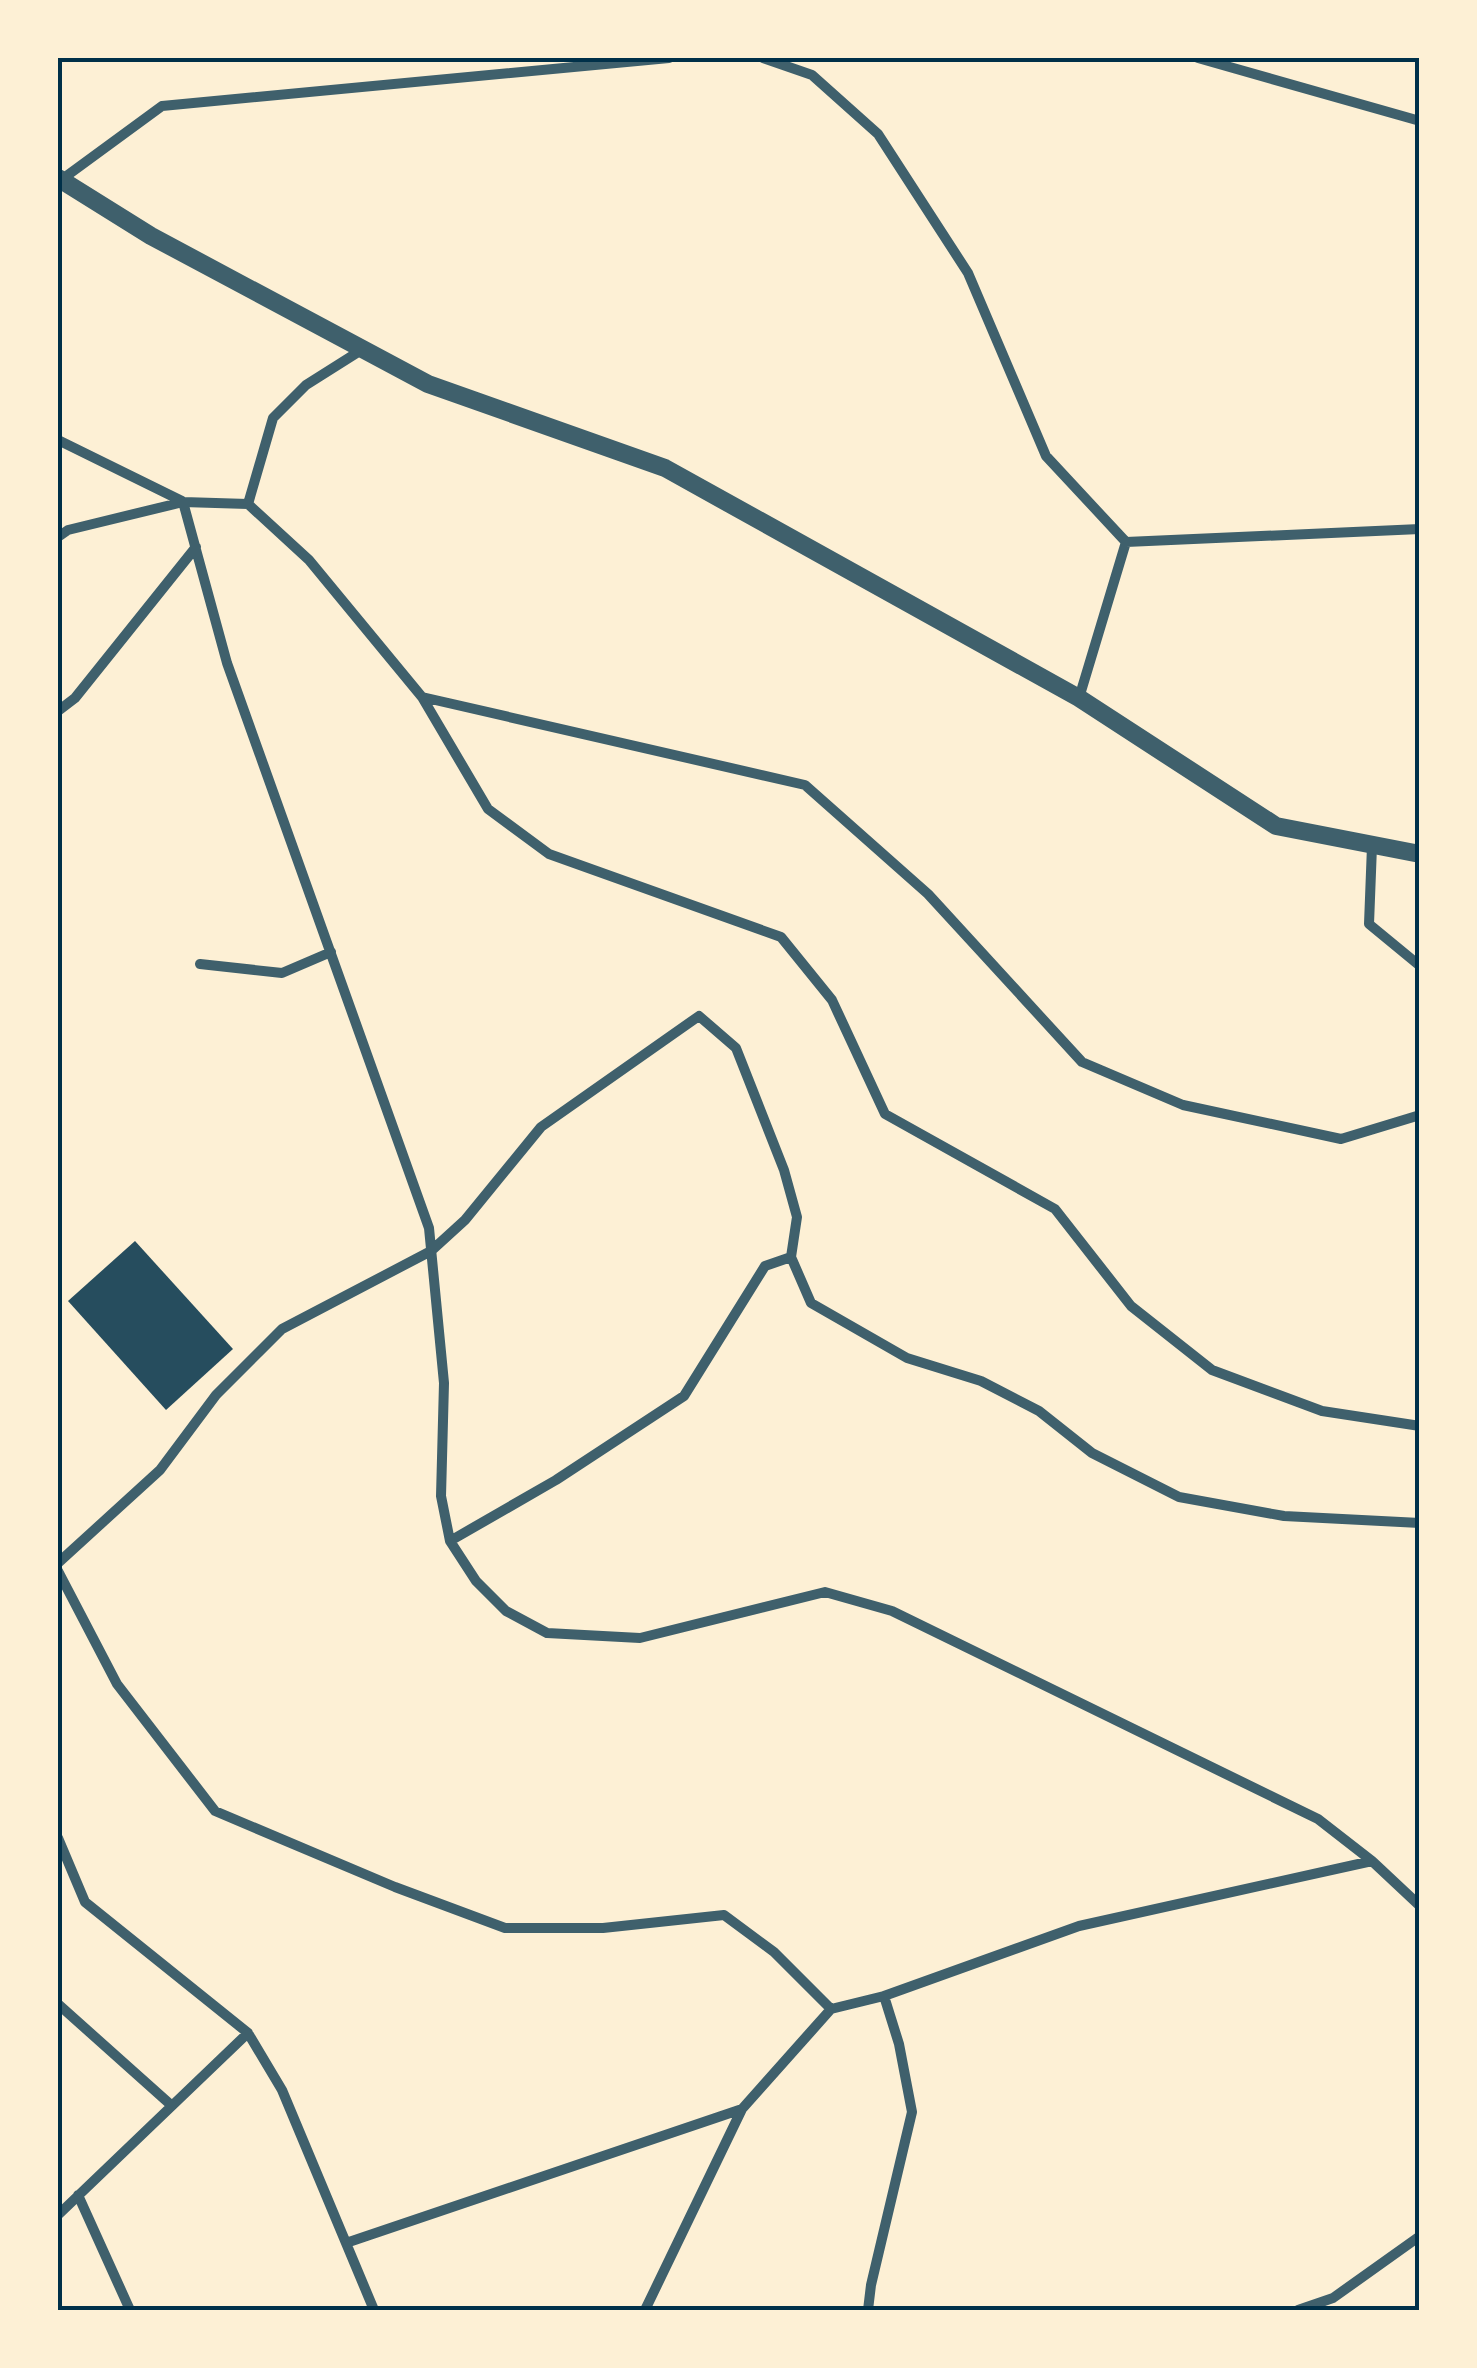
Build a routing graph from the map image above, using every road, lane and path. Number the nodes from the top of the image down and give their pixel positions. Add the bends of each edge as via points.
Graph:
1 (669, 58) edge
2 (763, 58) edge
3 (1198, 58) edge
4 (1420, 121) edge
5 (59, 180) edge
6 (363, 349) junction
7 (58, 440) edge
8 (183, 502) junction
9 (248, 504) junction
10 (1420, 529) edge
11 (58, 537) edge
12 (1126, 542) junction
13 (196, 547) junction
14 (422, 698) junction
15 (1079, 698) junction
16 (58, 711) edge
17 (1372, 846) junction
18 (1420, 854) edge
19 (330, 952) junction
20 (200, 964) dead end
21 (1420, 966) edge
22 (1420, 1114) edge
23 (431, 1250) junction
24 (791, 1258) junction
25 (1420, 1426) edge
26 (1420, 1523) edge
27 (450, 1541) junction
28 (58, 1563) edge
29 (58, 1571) edge
30 (58, 1838) edge
31 (1372, 1860) junction
32 (1420, 1906) edge
33 (884, 1996) junction
34 (58, 2004) edge
35 (831, 2009) junction
36 (248, 2033) junction
37 (171, 2105) junction
38 (742, 2109) junction
39 (78, 2195) junction
40 (58, 2215) edge
41 (1420, 2236) edge
42 (346, 2244) junction
43 (130, 2310) edge
44 (374, 2310) edge
45 (645, 2310) edge
46 (868, 2310) edge
47 (1298, 2310) edge

1 - 5 street via 162,106
2 - 12 street via 812,75 878,134 968,274 1046,456
3 - 4 street
5 - 6 street
6 - 9 street via 306,385 274,418
6 - 15 street via 428,384 665,468
7 - 8 street
8 - 9 street
8 - 11 street
8 - 13 street
9 - 14 street via 310,560
10 - 12 street
12 - 15 street
13 - 16 street
13 - 19 street via 227,663
14 - 22 street via 805,785 928,894 1082,1062 1166,1098 1341,1139
14 - 25 street via 488,809 549,854 782,937 832,1000 885,1114 1055,1209 1131,1306 1212,1370 1322,1410
15 - 17 street via 1276,826
17 - 18 street
17 - 21 street via 1369,924
19 - 20 street via 282,973
19 - 23 street via 429,1228
23 - 24 street via 466,1220 541,1127 699,1016 736,1048 784,1170 797,1217
23 - 27 street via 444,1383 441,1496
23 - 28 street via 282,1329 216,1394 160,1470
24 - 26 street via 810,1303 908,1358 1040,1411 1092,1453 1179,1497 1284,1516
24 - 27 street via 765,1266 684,1396
27 - 31 street via 506,1612 547,1633 640,1638 825,1592 892,1612 1318,1819
29 - 35 street via 117,1684 215,1811 505,1928 602,1928 724,1915 774,1952
30 - 36 street via 84,1902
31 - 32 street
31 - 33 street via 1079,1926
33 - 35 street
33 - 46 street via 912,2112
34 - 37 street
35 - 38 street
36 - 37 street
36 - 42 street via 282,2090
37 - 39 street
38 - 42 street
38 - 45 street
39 - 40 street
39 - 43 street
41 - 47 street via 1333,2298
42 - 44 street

